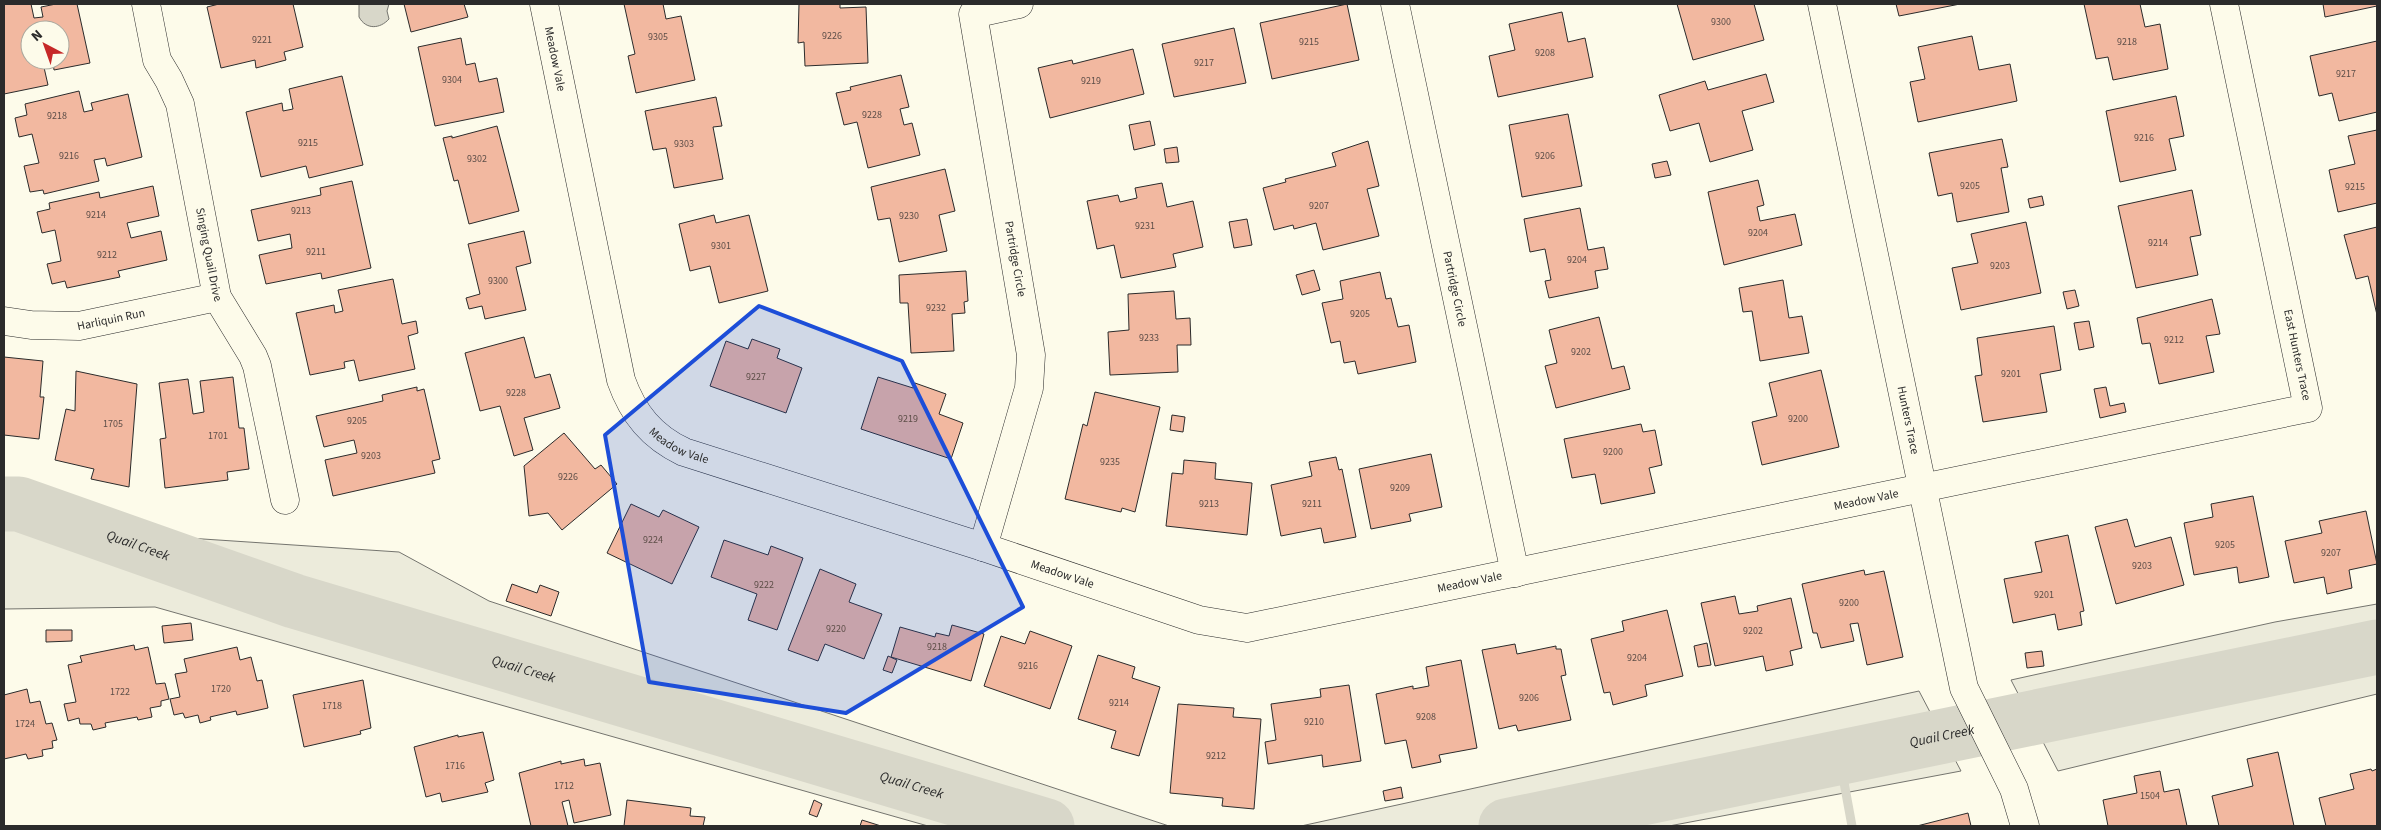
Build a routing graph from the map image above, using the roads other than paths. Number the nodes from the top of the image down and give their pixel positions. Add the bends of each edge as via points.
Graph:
1 (146, 4) edge
2 (544, 4) edge
3 (1019, 4) edge
4 (1395, 4) edge
5 (1822, 4) edge
6 (2224, 4) edge
7 (217, 297) junction
8 (4, 321) edge
9 (1921, 488) junction
10 (285, 500) dead end
11 (983, 547) junction
12 (1515, 573) junction
13 (2025, 826) edge

1 - 7 street, Singing Quail Drive via 157,60 180,104
2 - 11 street, Meadow Vale via 621,380 639,418 660,439 684,452
3 - 11 street, Partridge Circle via 973,14 1031,355 1029,388
4 - 12 street, Partridge Circle
5 - 9 street, Hunters Trace
6 - 9 street, East Hunters Trace via 2308,408
7 - 8 street, Harliquin Run via 79,326 31,326
7 - 10 street, Singing Quail Drive via 256,366
9 - 12 street, Meadow Vale
9 - 13 street, Hunters Trace via 1964,688 2014,789
11 - 12 street, Meadow Vale via 1200,620 1247,628

